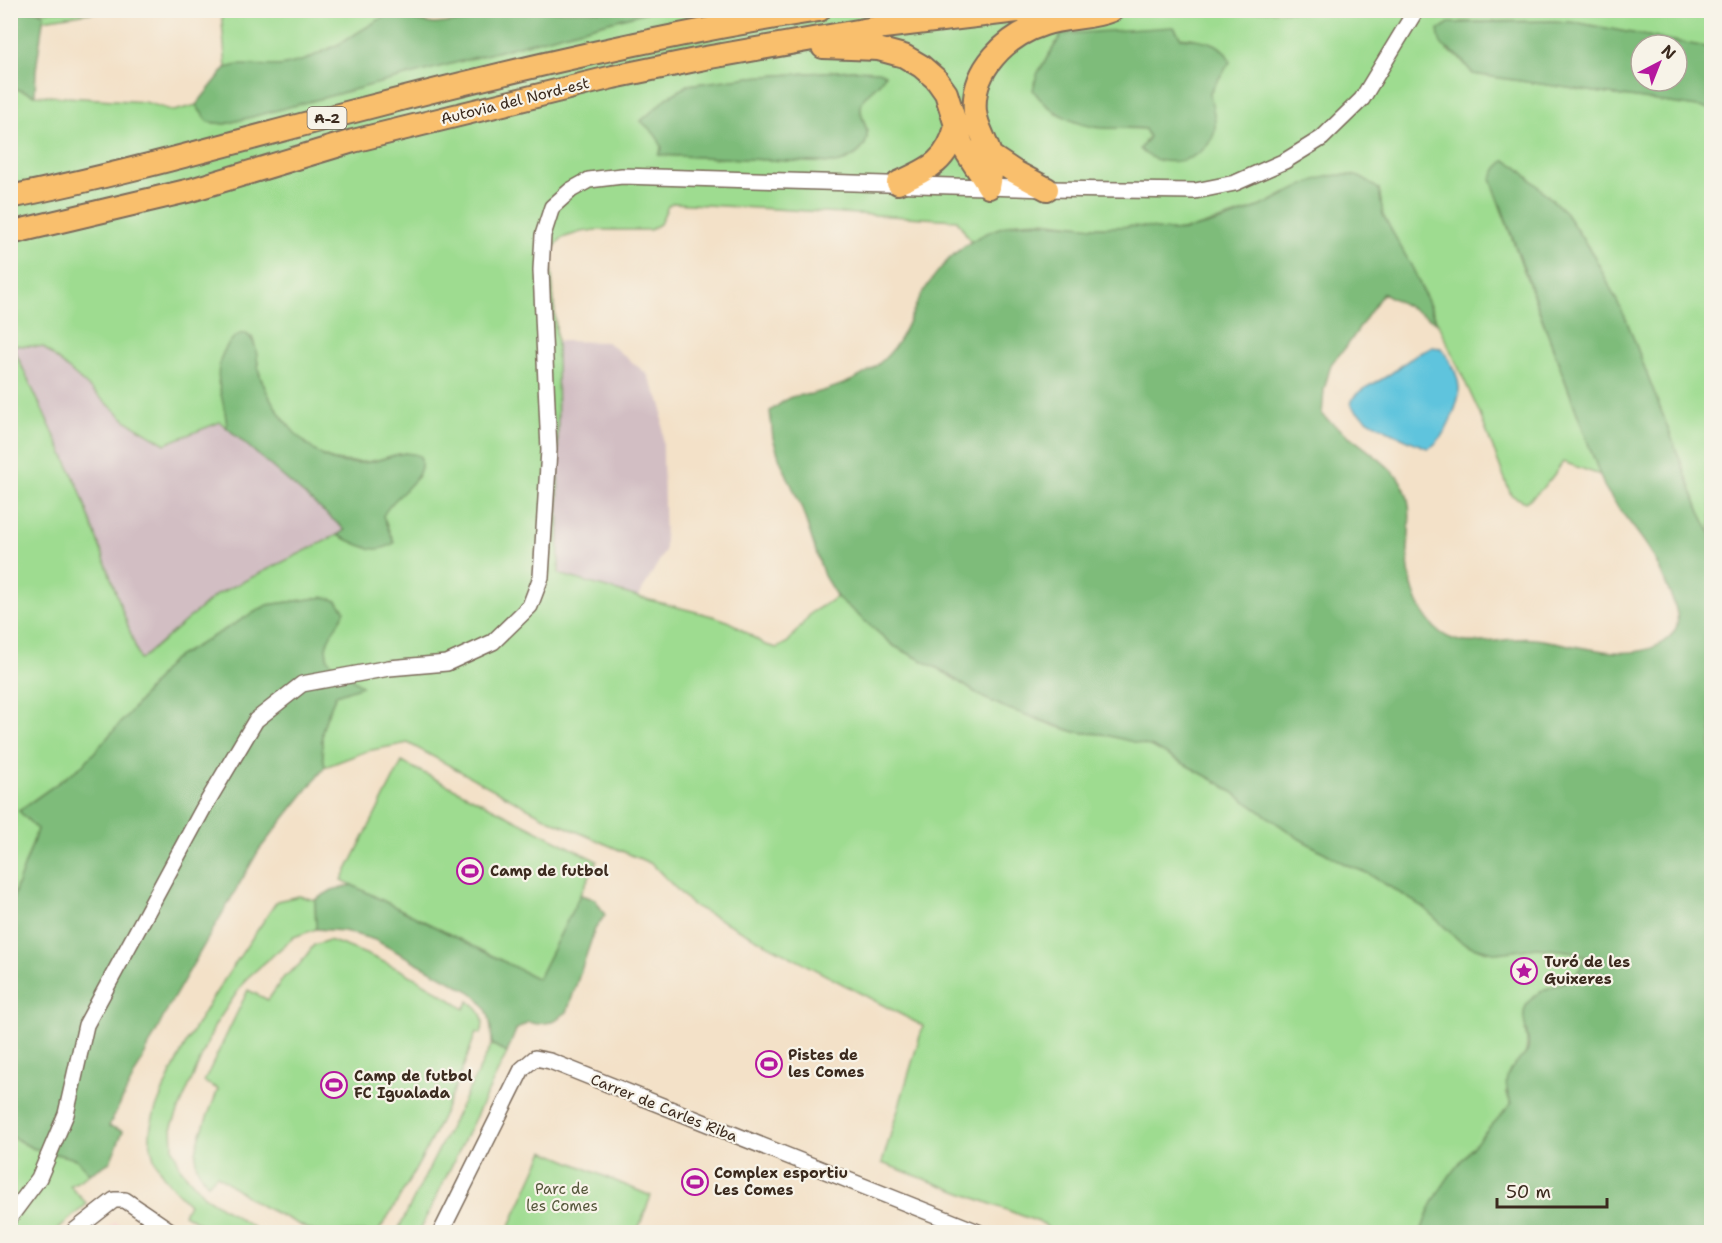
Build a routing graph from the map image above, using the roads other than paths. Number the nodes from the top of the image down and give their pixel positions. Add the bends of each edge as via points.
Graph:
1 (819, 10) edge
2 (1027, 10) edge
3 (1112, 10) edge
4 (1416, 10) edge
5 (795, 42) junction
6 (957, 127) junction
7 (991, 156) junction
8 (898, 183) junction
9 (989, 187) junction
10 (1047, 189) junction
11 (10, 197) edge
12 (10, 233) edge
13 (10, 1217) edge
14 (73, 1233) edge
15 (172, 1233) edge
16 (441, 1233) edge
17 (978, 1233) edge

1 - 11 highway, Autovia del Nord-est / A-2 via 645,41
2 - 5 highway, Autovia del Nord-est / A-2
3 - 7 highway via 1044,24 1001,48 988,63 975,94 975,109 977,126
4 - 10 street via 1362,99 1322,138 1285,161 1235,183 1195,191
5 - 6 highway via 828,48 878,49 904,56 936,79 946,93
5 - 12 highway, Autovia del Nord-est / A-2 via 518,99 353,141 191,190
6 - 8 highway via 939,162
6 - 9 highway via 962,145
7 - 9 highway
7 - 10 highway
8 - 9 street
8 - 13 street via 622,176 589,180 552,207 543,235 541,270 549,450 541,577 530,606 493,642 447,663 389,668 302,684 256,720 86,1025 66,1114 39,1178
9 - 10 street
14 - 15 street via 114,1200 125,1200
16 - 17 street, Carrer de Carles Riba via 522,1069 535,1058

